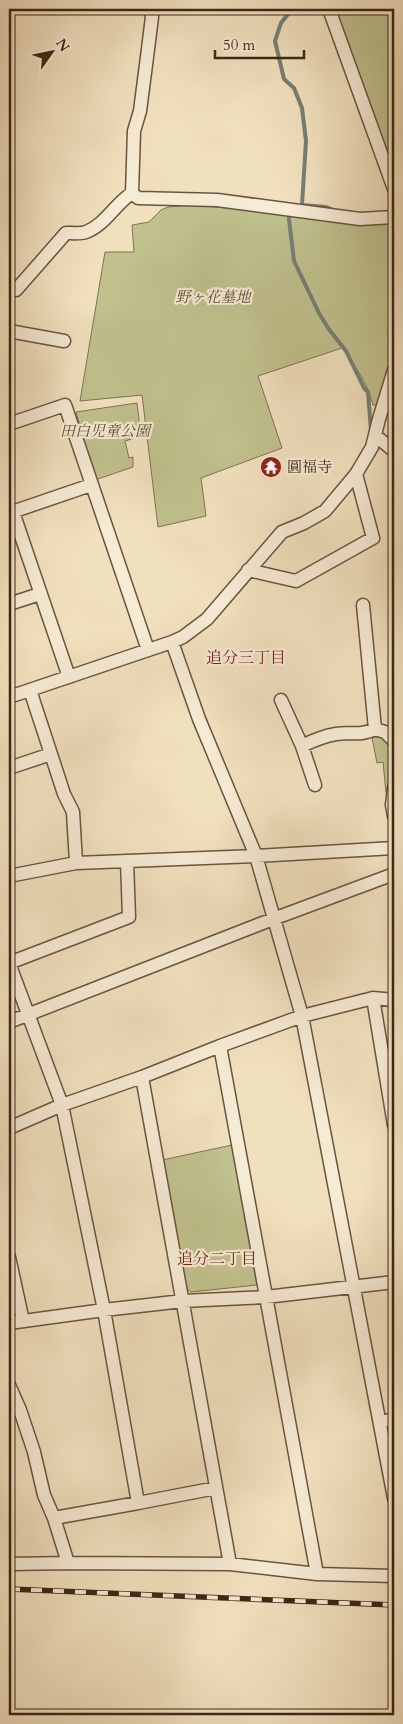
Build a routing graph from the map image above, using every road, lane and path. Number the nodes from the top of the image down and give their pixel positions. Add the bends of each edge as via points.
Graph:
1 (150, 9) edge
2 (329, 9) edge
3 (394, 188) edge
4 (132, 193) junction
5 (394, 217) edge
6 (9, 290) edge
7 (9, 330) edge
8 (64, 341) dead end
9 (394, 370) edge
10 (9, 424) edge
11 (376, 436) junction
12 (394, 451) edge
13 (356, 474) junction
14 (92, 485) junction
15 (11, 512) edge
16 (248, 570) junction
17 (40, 594) junction
18 (9, 604) edge
19 (363, 606) dead end
20 (172, 642) junction
21 (148, 650) junction
22 (69, 677) junction
23 (30, 690) junction
24 (9, 697) edge
25 (281, 700) dead end
26 (375, 729) junction
27 (394, 741) edge
28 (302, 746) junction
29 (52, 754) junction
30 (9, 768) edge
31 (315, 785) dead end
32 (394, 788) edge
33 (394, 816) edge
34 (394, 848) edge
35 (256, 856) junction
36 (127, 861) junction
37 (76, 863) junction
38 (394, 874) edge
39 (9, 876) edge
40 (274, 919) junction
41 (9, 963) edge
42 (372, 998) junction
43 (394, 1000) edge
44 (29, 1015) junction
45 (302, 1016) junction
46 (9, 1022) edge
47 (220, 1046) junction
48 (142, 1077) junction
49 (62, 1105) junction
50 (394, 1120) edge
51 (9, 1128) edge
52 (9, 1257) edge
53 (394, 1282) edge
54 (354, 1286) junction
55 (266, 1297) junction
56 (183, 1301) junction
57 (104, 1310) junction
58 (23, 1321) junction
59 (9, 1323) edge
60 (9, 1385) edge
61 (394, 1419) edge
62 (380, 1422) junction
63 (392, 1478) edge
64 (216, 1488) junction
65 (394, 1498) edge
66 (138, 1502) junction
67 (54, 1518) junction
68 (68, 1562) junction
69 (9, 1564) edge
70 (230, 1564) junction
71 (317, 1574) junction
72 (394, 1576) edge

1 - 4 street via 147,58 134,131
2 - 3 street
4 - 5 street via 138,198 217,200 360,219
4 - 6 street via 98,225 85,232 66,233 16,290
7 - 8 street
9 - 11 street
10 - 14 street via 64,405
11 - 12 street
11 - 13 street
13 - 16 street via 325,510 282,532
13 - 16 street via 373,538 296,581
14 - 15 street
14 - 21 street
15 - 17 street
16 - 20 street via 207,619
17 - 18 street
17 - 22 street
19 - 26 street
20 - 21 street
20 - 35 street via 199,719
21 - 22 street
22 - 23 street
23 - 24 street
23 - 29 street
25 - 28 street
26 - 27 street via 385,732
26 - 28 street via 364,734 337,733
28 - 31 street
29 - 30 street
29 - 37 street via 73,812
32 - 33 street
34 - 35 street
35 - 36 street
35 - 40 street
36 - 37 street
36 - 41 street via 129,917
37 - 39 street
38 - 40 street
40 - 44 street
40 - 45 street
41 - 44 street
42 - 43 street
42 - 45 street
42 - 50 street
44 - 46 street
44 - 49 street
45 - 47 street
45 - 54 street
47 - 48 street
47 - 55 street
48 - 49 street
48 - 56 street
49 - 51 street
49 - 57 street
52 - 58 street
53 - 54 street
54 - 55 street
54 - 62 street
55 - 56 street
55 - 71 street
56 - 57 street
56 - 64 street
57 - 58 street
57 - 66 street
58 - 59 street
60 - 67 street
61 - 62 street
62 - 63 street
63 - 65 street
64 - 66 street
64 - 70 street
66 - 67 street
67 - 68 street
68 - 69 street
68 - 70 street
70 - 71 street
71 - 72 street

